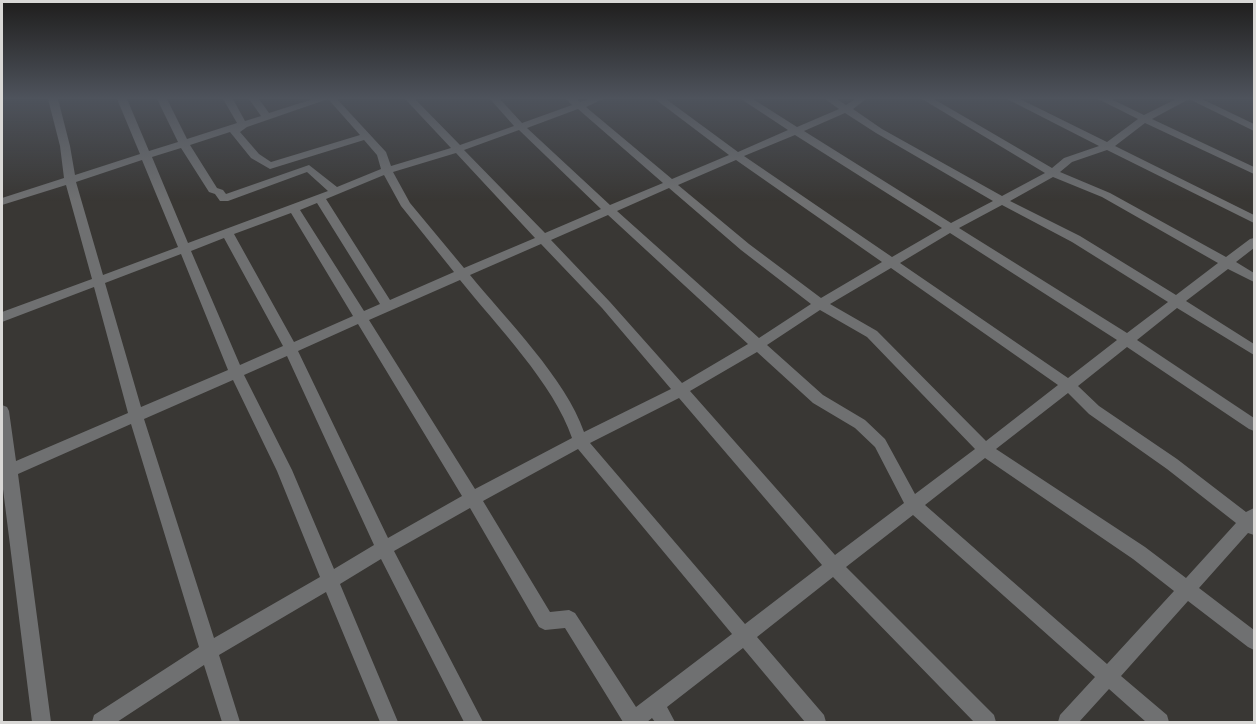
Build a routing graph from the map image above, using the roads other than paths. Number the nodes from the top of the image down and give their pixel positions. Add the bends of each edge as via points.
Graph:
1 (62, 133) edge
2 (136, 133) edge
3 (179, 133) edge
4 (219, 133) edge
5 (236, 133) edge
6 (361, 133) edge
7 (442, 133) edge
8 (502, 133) edge
9 (527, 133) edge
10 (611, 133) edge
11 (706, 133) edge
12 (789, 133) edge
13 (796, 133) edge
14 (882, 133) edge
15 (985, 133) edge
16 (1081, 133) edge
17 (1126, 133) edge
18 (1173, 133) edge
19 (365, 137) junction
20 (184, 144) junction
21 (1108, 146) junction
22 (458, 149) junction
23 (145, 156) junction
24 (737, 156) junction
25 (387, 170) junction
26 (1254, 171) edge
27 (1053, 173) junction
28 (70, 180) junction
29 (671, 183) junction
30 (336, 192) junction
31 (320, 198) junction
32 (1002, 201) junction
33 (2, 202) edge
34 (293, 208) junction
35 (609, 210) junction
36 (1254, 219) edge
37 (949, 229) junction
38 (228, 234) junction
39 (545, 238) junction
40 (1254, 242) edge
41 (184, 248) junction
42 (1228, 262) junction
43 (892, 263) junction
44 (463, 273) junction
45 (1254, 278) edge
46 (98, 280) junction
47 (1178, 301) junction
48 (820, 304) junction
49 (387, 306) junction
50 (2, 317) edge
51 (360, 318) junction
52 (1128, 340) junction
53 (759, 344) junction
54 (291, 349) junction
55 (1254, 351) edge
56 (236, 372) junction
57 (1068, 385) junction
58 (681, 390) junction
59 (2, 411) edge
60 (136, 416) junction
61 (1254, 425) edge
62 (580, 441) junction
63 (985, 450) junction
64 (6, 472) edge
65 (472, 498) junction
66 (913, 506) junction
67 (1252, 522) edge
68 (385, 550) junction
69 (834, 566) junction
70 (330, 580) junction
71 (1187, 590) junction
72 (742, 636) junction
73 (1254, 641) edge
74 (207, 652) junction
75 (1108, 675) junction
76 (655, 705) junction
77 (633, 722) edge
78 (41, 723) edge
79 (101, 723) edge
80 (231, 723) edge
81 (389, 723) edge
82 (474, 723) edge
83 (666, 723) edge
84 (817, 723) edge
85 (987, 723) edge
86 (1067, 723) edge
87 (1160, 723) edge

1 - 28 street
2 - 23 street
3 - 20 street
4 - 20 street
5 - 19 street via 255,156 270,166
6 - 19 street
7 - 22 street
8 - 22 street
9 - 35 street
10 - 29 street
11 - 24 street
12 - 24 street
13 - 37 street
14 - 32 street
15 - 27 street
16 - 21 street
17 - 21 street
18 - 26 street
19 - 25 street via 382,154
20 - 23 street
20 - 30 street via 213,190 224,198 309,168
21 - 27 street via 1068,160
21 - 36 street
22 - 25 street
22 - 39 street
23 - 28 street
23 - 41 street
24 - 29 street
24 - 43 street
25 - 30 street
25 - 44 street via 405,204
27 - 32 street
27 - 42 street via 1106,195
28 - 33 street
28 - 46 street
29 - 35 street
29 - 48 street via 745,247
30 - 31 street
31 - 34 street
31 - 49 street
32 - 37 street
32 - 47 street via 1076,239
34 - 38 street
34 - 51 street
35 - 39 street
35 - 53 street
37 - 43 street
37 - 52 street
38 - 41 street
38 - 54 street
39 - 44 street
39 - 58 street
40 - 42 street
41 - 46 street
41 - 56 street
42 - 45 street
42 - 47 street
43 - 48 street
43 - 57 street
44 - 49 street
44 - 62 street via 550,382 572,417
46 - 50 street
46 - 60 street
47 - 52 street
47 - 55 street
48 - 53 street
48 - 63 street via 872,334
49 - 51 street
51 - 54 street
51 - 65 street
52 - 57 street
52 - 61 street
53 - 58 street
53 - 66 street via 818,399 860,424 880,443
54 - 56 street
54 - 68 street
56 - 60 street
56 - 70 street via 284,470
57 - 63 street
57 - 67 street via 1094,410
58 - 62 street
58 - 69 street
59 - 64 street
60 - 64 street
60 - 74 street
62 - 65 street
62 - 72 street
63 - 66 street
63 - 71 street via 1139,553
64 - 78 street
65 - 68 street
65 - 77 street via 545,621 569,619
66 - 69 street
66 - 75 street
67 - 71 street
68 - 70 street
68 - 82 street
69 - 72 street
69 - 85 street
70 - 74 street
70 - 81 street
71 - 73 street
71 - 75 street
72 - 76 street
72 - 84 street
74 - 79 street
74 - 80 street
75 - 86 street
75 - 87 street
76 - 77 street
76 - 83 street

